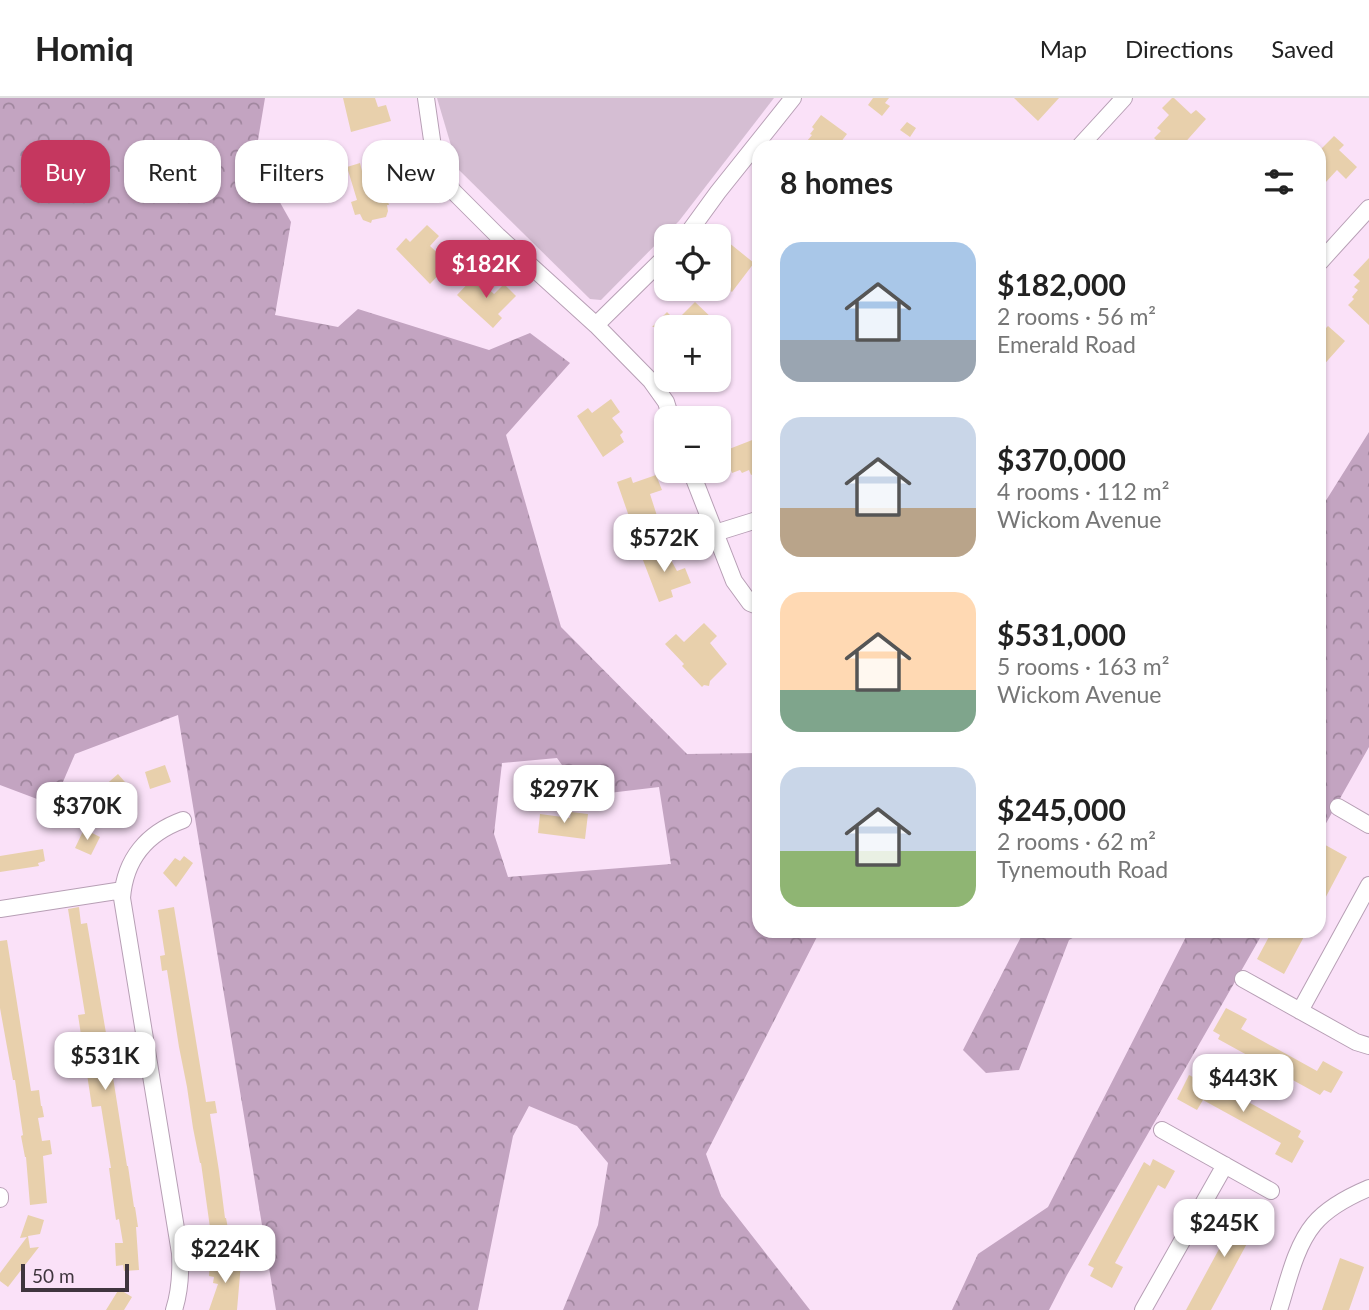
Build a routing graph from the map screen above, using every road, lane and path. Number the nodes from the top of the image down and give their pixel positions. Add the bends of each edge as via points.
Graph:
1 (426, 98) edge
2 (793, 98) edge
3 (1124, 98) edge
4 (759, 140) edge
5 (1085, 140) edge
6 (752, 149) edge
7 (1369, 208) edge
8 (695, 224) edge
9 (1326, 255) edge
10 (654, 268) edge
11 (596, 325) junction
12 (667, 406) edge
13 (696, 483) edge
14 (752, 521) edge
15 (715, 533) junction
16 (752, 604) edge
17 (1338, 807) dead end
18 (183, 820) dead end
19 (1369, 825) edge
20 (1369, 885) edge
21 (122, 890) junction
22 (0, 909) edge
23 (1361, 918) edge
24 (1243, 979) dead end
25 (1300, 1011) junction
26 (1369, 1046) edge
27 (1162, 1130) dead end
28 (1225, 1165) junction
29 (1369, 1188) edge
30 (1272, 1191) dead end
31 (174, 1310) edge
32 (1143, 1310) edge
33 (1279, 1310) edge

1 - 11 street via 433,147 452,190
2 - 4 street
3 - 5 street
6 - 8 street
7 - 9 street
10 - 11 street
11 - 12 street via 651,381
13 - 15 street
14 - 15 street
15 - 16 street via 734,581
17 - 19 street
18 - 21 street via 145,843 133,858
20 - 23 street
21 - 22 street
21 - 31 street via 180,1253
23 - 25 street
24 - 25 street
25 - 26 street
27 - 28 street
28 - 30 street
28 - 32 street
29 - 33 street via 1314,1223 1297,1255

